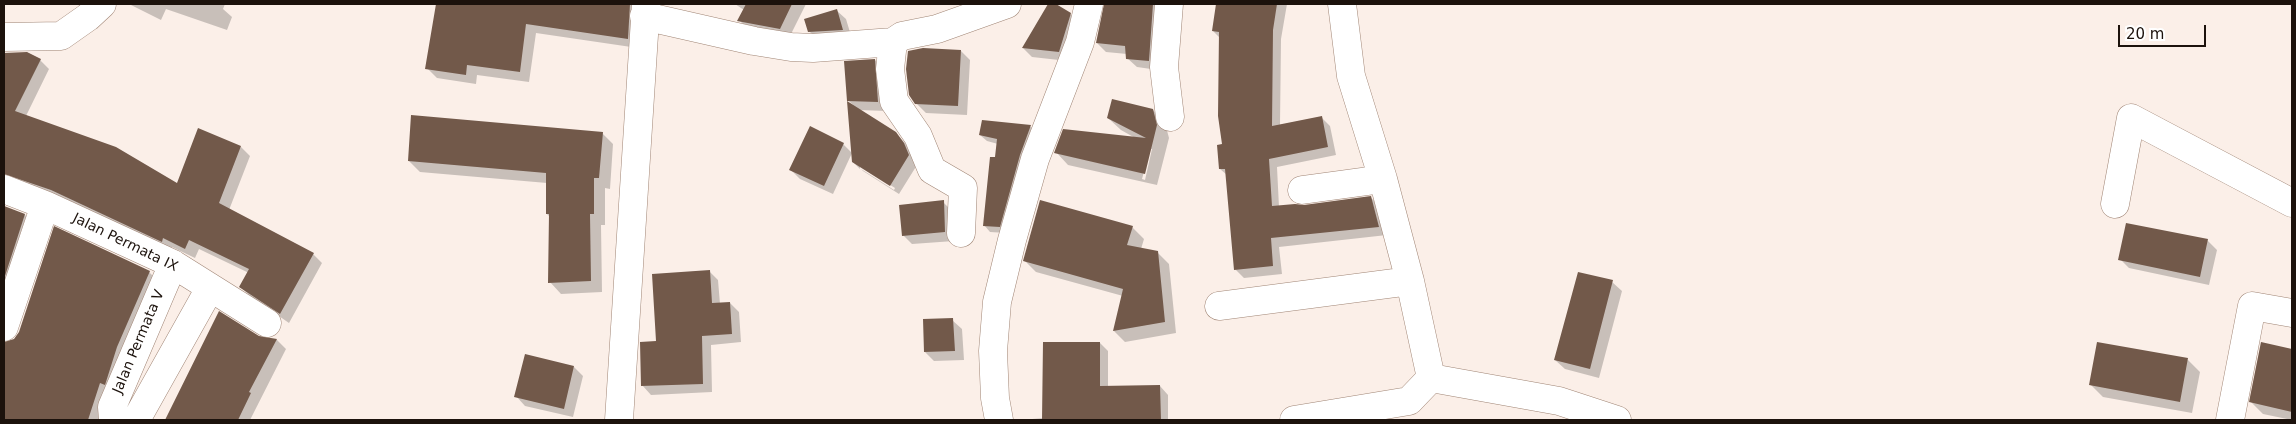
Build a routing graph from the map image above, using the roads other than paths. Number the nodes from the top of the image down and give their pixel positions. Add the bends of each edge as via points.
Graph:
1 (102, 4) edge
2 (1007, 4) edge
3 (1089, 4) edge
4 (1169, 4) edge
5 (1342, 4) edge
6 (645, 10) edge
7 (4, 37) edge
8 (893, 42) junction
9 (1170, 117) dead end
10 (1383, 179) junction
11 (4, 189) edge
12 (1302, 190) dead end
13 (2292, 203) edge
14 (2115, 204) dead end
15 (46, 205) junction
16 (961, 233) dead end
17 (173, 264) junction
18 (1410, 281) junction
19 (210, 288) junction
20 (1219, 306) dead end
21 (2292, 313) edge
22 (267, 323) dead end
23 (4, 327) edge
24 (1431, 378) junction
25 (113, 420) edge
26 (136, 420) edge
27 (619, 420) edge
28 (999, 420) edge
29 (1294, 420) edge
30 (1617, 420) edge
31 (2230, 420) edge

1 - 7 street via 61,36
2 - 8 street via 937,29 902,36
3 - 28 street via 1080,42 1034,159 998,302 993,351
4 - 9 street via 1164,67
5 - 10 street via 1350,76
6 - 8 street via 790,48
6 - 27 street
8 - 16 street via 890,69 894,101 918,136 932,170 963,188
10 - 12 street
10 - 18 street
11 - 15 street, Jalan Permata IX
13 - 14 street via 2131,118
15 - 17 street, Jalan Permata IX
15 - 23 street
17 - 19 street, Jalan Permata IX
17 - 25 street, Jalan Permata V via 112,407
18 - 20 street
18 - 24 street
19 - 22 street, Jalan Permata IX
19 - 26 street
21 - 31 street via 2252,306
24 - 29 street via 1409,401
24 - 30 street via 1559,401

